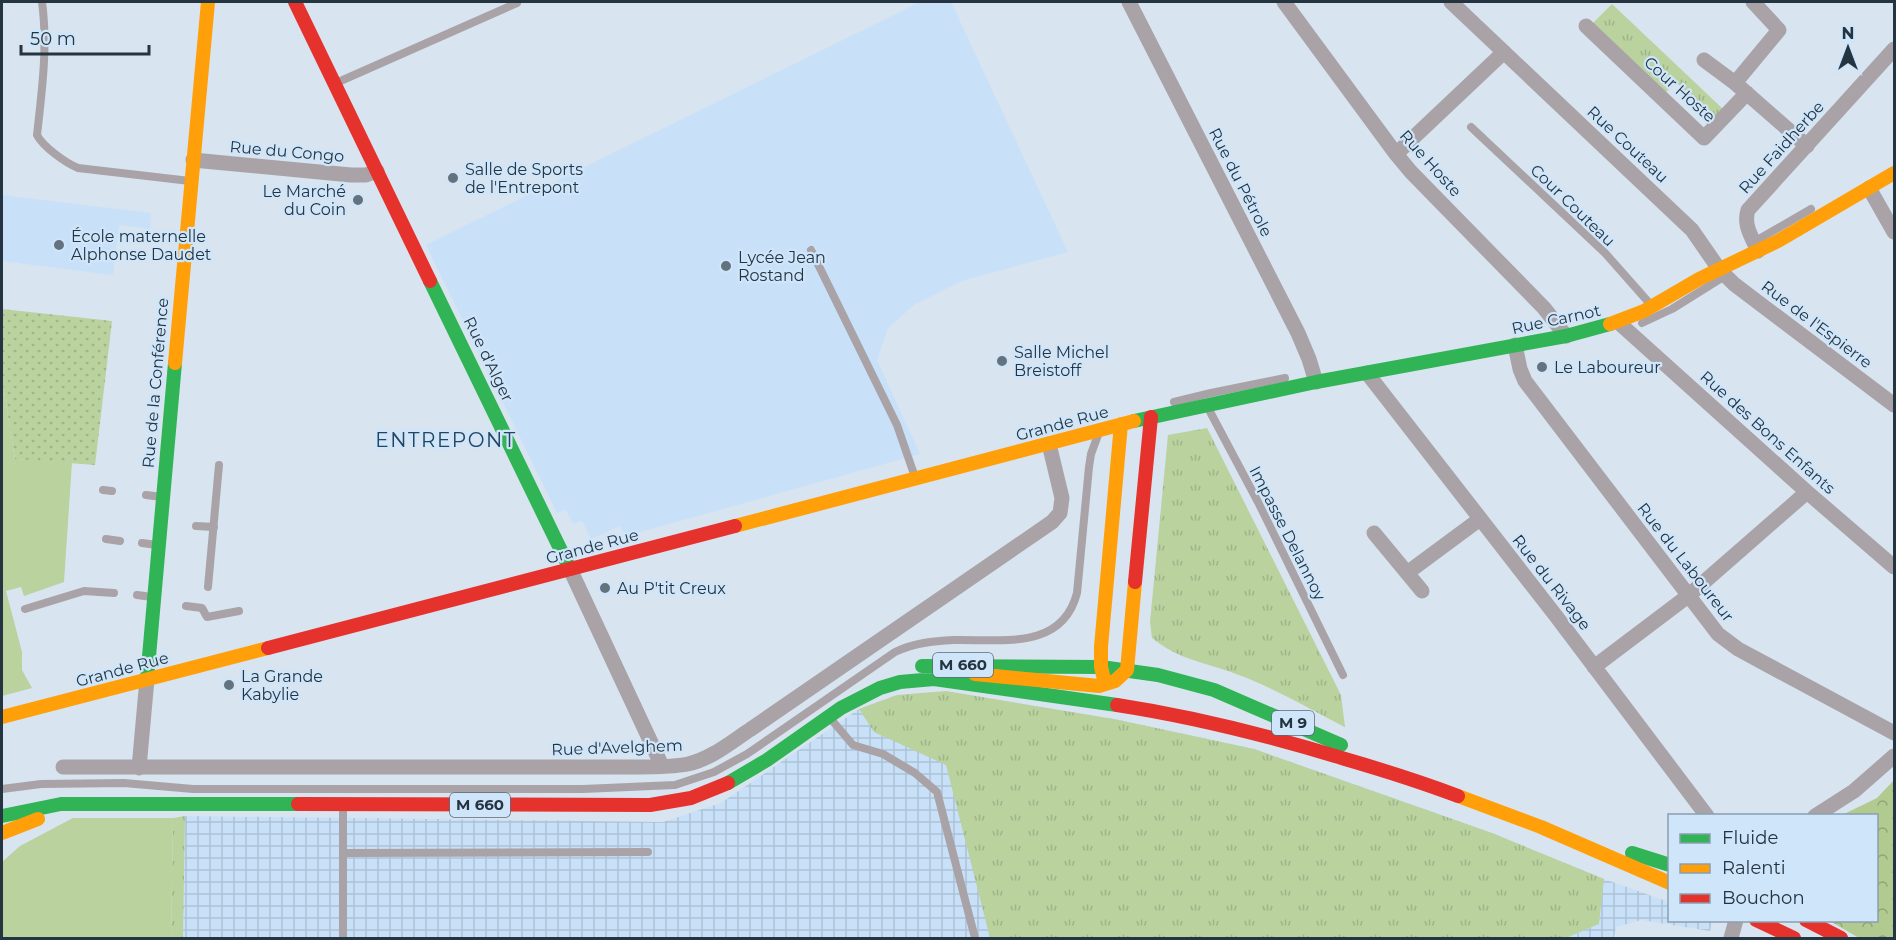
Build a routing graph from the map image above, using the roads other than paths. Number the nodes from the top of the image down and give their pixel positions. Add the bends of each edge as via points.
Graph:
1 (42, 2) edge
2 (208, 2) edge
3 (295, 2) edge
4 (1129, 2) edge
5 (1284, 2) edge
6 (1451, 2) edge
7 (1753, 2) edge
8 (517, 3) dead end
9 (1586, 26) dead end
10 (1894, 49) edge
11 (1504, 52) junction
12 (1704, 60) dead end
13 (335, 84) junction
14 (1741, 88) junction
15 (1471, 127) dead end
16 (1807, 146) junction
17 (1396, 154) junction
18 (193, 160) junction
19 (1894, 166) edge
20 (1890, 170) edge
21 (377, 171) junction
22 (191, 181) junction
23 (1869, 188) junction
24 (1820, 204) dead end
25 (1894, 232) edge
26 (1778, 241) junction
27 (1749, 247) junction
28 (811, 250) dead end
29 (1720, 270) junction
30 (1653, 307) junction
31 (1621, 325) junction
32 (1566, 336) junction
33 (1515, 345) junction
34 (1367, 373) junction
35 (1296, 377) dead end
36 (1311, 377) junction
37 (1168, 404) dead end
38 (1207, 405) junction
39 (1894, 405) edge
40 (1191, 408) joint
41 (1149, 413) junction
42 (1121, 424) junction
43 (1100, 430) junction
44 (1049, 444) junction
45 (219, 465) dead end
46 (915, 479) junction
47 (1807, 492) junction
48 (146, 495) dead end
49 (163, 497) junction
50 (1480, 519) junction
51 (196, 526) dead end
52 (214, 527) junction
53 (1374, 533) dead end
54 (106, 539) dead end
55 (120, 541) dead end
56 (142, 543) dead end
57 (159, 545) junction
58 (1894, 567) edge
59 (570, 569) junction
60 (1407, 573) junction
61 (208, 586) dead end
62 (1422, 591) dead end
63 (114, 593) dead end
64 (137, 595) dead end
65 (1688, 596) junction
66 (156, 601) junction
67 (186, 606) dead end
68 (25, 609) dead end
69 (240, 611) dead end
70 (1101, 667) junction
71 (1594, 667) junction
72 (1127, 670) junction
73 (1343, 675) dead end
74 (147, 679) junction
75 (1106, 685) junction
76 (881, 687) junction
77 (1125, 707) junction
78 (833, 714) junction
79 (2, 717) edge
80 (1894, 733) edge
81 (1894, 756) edge
82 (662, 766) junction
83 (63, 767) dead end
84 (139, 768) junction
85 (1424, 783) junction
86 (2, 789) edge
87 (97, 804) junction
88 (343, 805) junction
89 (1705, 814) edge
90 (1818, 814) edge
91 (2, 816) edge
92 (1541, 827) junction
93 (2, 833) edge
94 (648, 852) dead end
95 (343, 854) junction
96 (1668, 864) edge
97 (1668, 882) edge
98 (1736, 922) edge
99 (1758, 922) edge
100 (1808, 922) edge
101 (343, 939) edge
102 (975, 939) edge
103 (1731, 939) edge
104 (1794, 939) edge
105 (1841, 939) edge

1 - 22 lane via 46,28 37,135 41,141 78,168
2 - 18 main road, Rue de la Conférence
3 - 13 main road, Rue d'Alger
4 - 36 street, Rue du Pétrole via 1298,333
5 - 17 street, Rue Hoste
6 - 11 street, Rue Couteau
7 - 14 street via 1779,30
8 - 13 lane
9 - 14 street, Cour Hoste via 1704,138
10 - 16 street, Rue Faidherbe
11 - 17 street
11 - 29 street, Rue Couteau via 1692,230
12 - 14 street
13 - 21 main road, Rue d'Alger
14 - 16 street
15 - 30 lane, Cour Couteau via 1606,254
16 - 27 street, Rue Faidherbe via 1748,210
17 - 32 street, Rue Hoste via 1544,308
18 - 21 street, Rue du Congo via 351,175
18 - 22 main road, Rue de la Conférence
19 - 20 lane
20 - 23 main road, Rue Carnot
21 - 59 main road, Rue d'Alger
22 - 49 main road, Rue de la Conférence
23 - 25 street
23 - 26 main road, Rue Carnot
24 - 27 lane
26 - 27 main road, Rue Carnot
26 - 29 lane
27 - 29 main road, Rue Carnot
28 - 46 lane via 897,425
29 - 30 main road, Rue Carnot
29 - 31 lane via 1672,309 1652,319
29 - 39 street, Rue de l'Espierre
30 - 31 main road, Rue Carnot
31 - 32 main road, Rue Carnot
31 - 47 street, Rue des Bons Enfants
32 - 33 main road, Rue Carnot
33 - 34 main road, Rue Carnot
33 - 65 street, Rue du Laboureur via 1525,381
34 - 36 main road, Rue Carnot
34 - 50 street, Rue du Rivage
35 - 37 lane
36 - 38 main road, Rue Carnot
38 - 40 main road, Rue Carnot
38 - 73 lane, Impasse Delannoy
40 - 41 main road, Grande Rue
41 - 42 main road, Grande Rue
41 - 43 lane via 1118,420
41 - 72 main road
42 - 43 main road, Grande Rue
42 - 70 main road
43 - 44 main road, Grande Rue
43 - 86 lane via 1089,467 1077,593 1072,608 1058,625 1027,639 925,642 904,648 747,754 695,779 657,787 583,789 193,789 124,783 41,784
44 - 46 main road, Grande Rue
44 - 82 street, Rue d'Avelghem via 1062,498 1060,513 1052,522 715,753 688,764
45 - 52 lane
46 - 59 main road, Grande Rue
47 - 58 street, Rue des Bons Enfants
47 - 65 street
48 - 49 lane
49 - 57 main road, Rue de la Conférence via 164,522
50 - 60 street
50 - 71 street, Rue du Rivage
51 - 52 lane
52 - 61 lane
53 - 60 street
54 - 55 lane
56 - 57 lane
57 - 66 main road, Rue de la Conférence
59 - 74 main road, Grande Rue
59 - 82 street, Rue d'Alger
60 - 62 street
63 - 68 lane via 84,591
64 - 66 lane
65 - 71 street
65 - 80 street, Rue du Laboureur via 1726,642
66 - 74 main road, Rue de la Conférence
67 - 69 lane via 202,608 207,617
70 - 72 main road, M 9
70 - 75 main road
70 - 78 main road, M 660 via 914,667 873,684
71 - 89 street, Rue du Rivage
72 - 75 main road
72 - 85 main road, M 9 via 1214,690
74 - 79 main road, Grande Rue
74 - 84 street, Rue de la Conférence
75 - 76 main road via 935,673
75 - 77 main road
76 - 77 main road, M 660 via 946,680
76 - 78 main road, M 660
77 - 85 main road, M 9 via 1239,728
78 - 88 main road, M 660 via 739,777 678,801 650,805
78 - 102 lane via 853,745 883,754 937,792
81 - 90 street via 1854,791
82 - 84 street, Rue d'Avelghem
83 - 84 street, Rue d'Avelghem
85 - 92 main road, M 9
87 - 88 main road, M 660
87 - 91 main road, M 660 via 52,805
87 - 93 main road, M 660 via 52,813
88 - 95 lane
92 - 96 main road, M 9
92 - 97 main road, M 9
94 - 95 lane
95 - 101 lane
98 - 103 street
99 - 104 main road
100 - 105 main road

